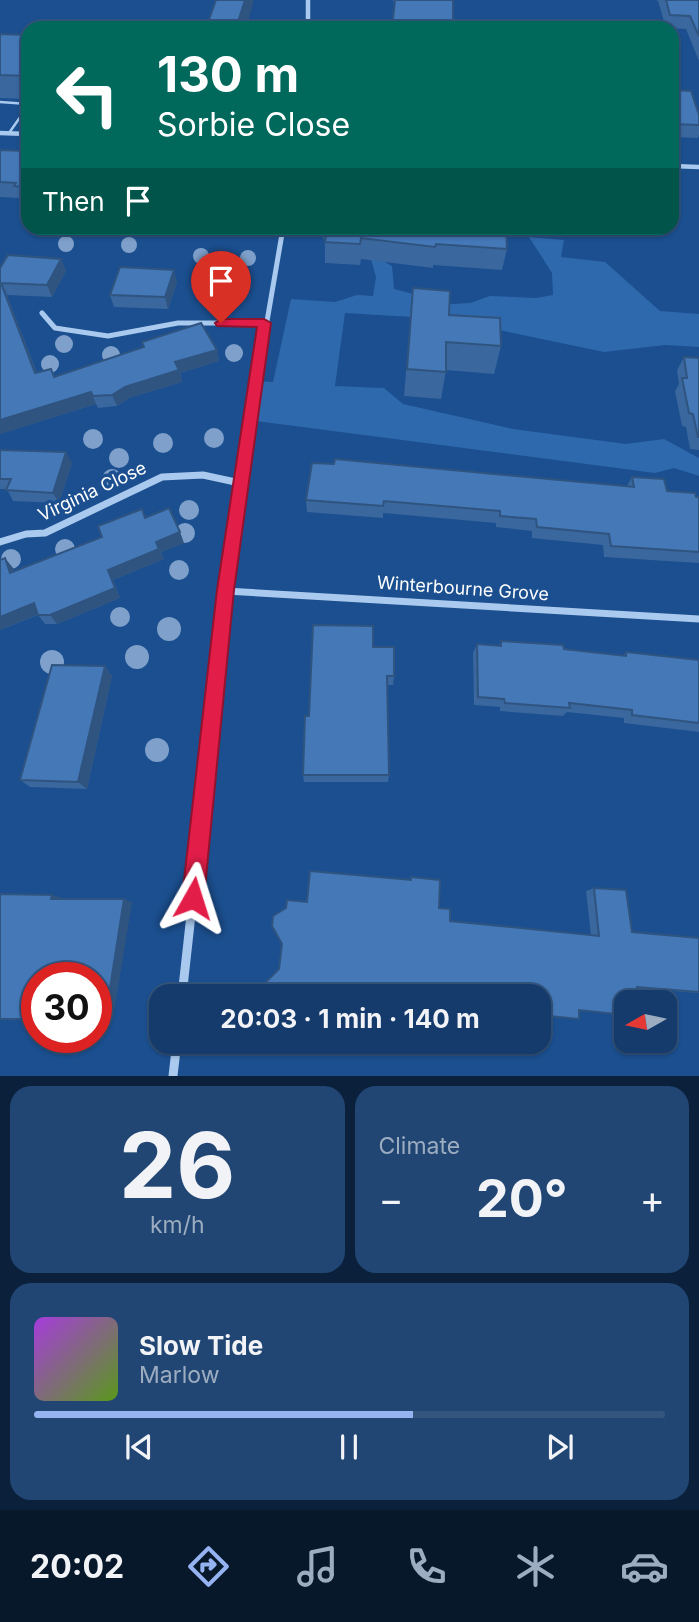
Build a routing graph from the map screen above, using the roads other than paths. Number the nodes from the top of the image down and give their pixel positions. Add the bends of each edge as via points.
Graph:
1 (308, 0) edge
2 (308, 21) edge
3 (0, 102) edge
4 (21, 104) edge
5 (21, 115) edge
6 (0, 132) edge
7 (9, 133) junction
8 (21, 134) edge
9 (679, 166) edge
10 (699, 167) edge
11 (282, 235) edge
12 (41, 313) dead end
13 (264, 323) junction
14 (240, 483) junction
15 (0, 542) edge
16 (226, 590) junction
17 (699, 619) edge
18 (183, 984) edge
19 (176, 1054) edge
20 (173, 1076) edge

1 - 2 street
3 - 4 lane
5 - 7 lane
6 - 7 street
7 - 8 street
9 - 10 street
11 - 13 street
12 - 13 street via 55,328 108,336 178,323
13 - 14 street
14 - 15 street, Virginia Close via 203,475 162,477 45,533
14 - 16 street
16 - 17 street, Winterbourne Grove
16 - 18 street
19 - 20 street

